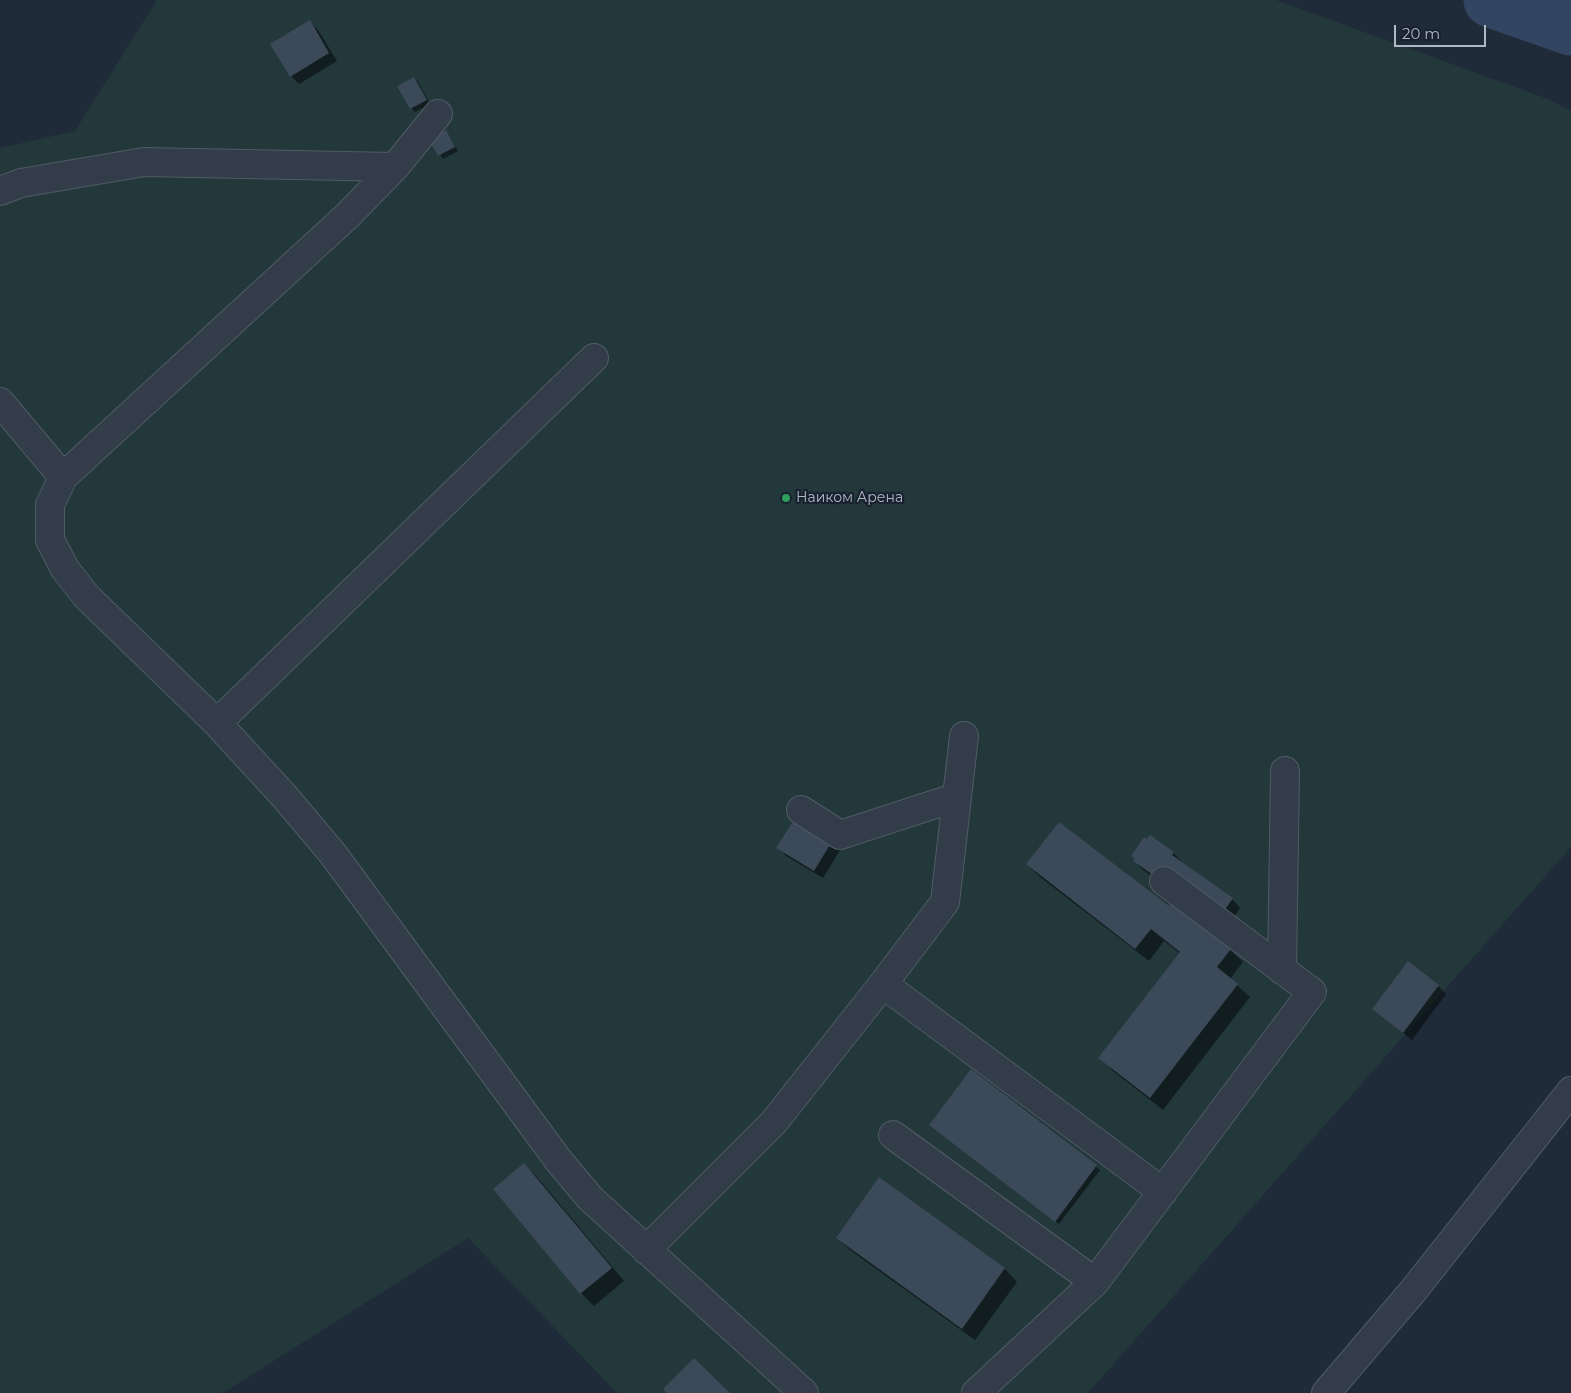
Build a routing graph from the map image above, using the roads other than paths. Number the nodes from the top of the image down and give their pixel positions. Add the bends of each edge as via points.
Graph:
1 (438, 114) dead end
2 (395, 167) junction
3 (0, 191) edge
4 (594, 358) dead end
5 (0, 402) edge
6 (62, 477) junction
7 (217, 723) junction
8 (964, 736) dead end
9 (1285, 771) dead end
10 (957, 798) junction
11 (802, 810) dead end
12 (1164, 881) dead end
13 (1282, 970) junction
14 (883, 984) junction
15 (1571, 1091) edge
16 (893, 1135) dead end
17 (1163, 1192) junction
18 (646, 1250) junction
19 (1095, 1282) junction
20 (804, 1393) edge
21 (976, 1393) edge
22 (1326, 1393) edge

1 - 2 street
2 - 3 street via 144,162 21,183
2 - 6 street via 347,216
4 - 7 street
5 - 6 street
6 - 7 street via 50,505 50,540 65,569 87,597
7 - 18 street via 333,854 559,1161 590,1198
8 - 10 street
9 - 13 street
10 - 11 street via 840,835
10 - 14 street via 945,902
12 - 13 street
13 - 17 street via 1312,992
14 - 17 street
14 - 18 street via 774,1122
15 - 22 street via 1413,1291
16 - 19 street
17 - 19 street
18 - 20 street
19 - 21 street

